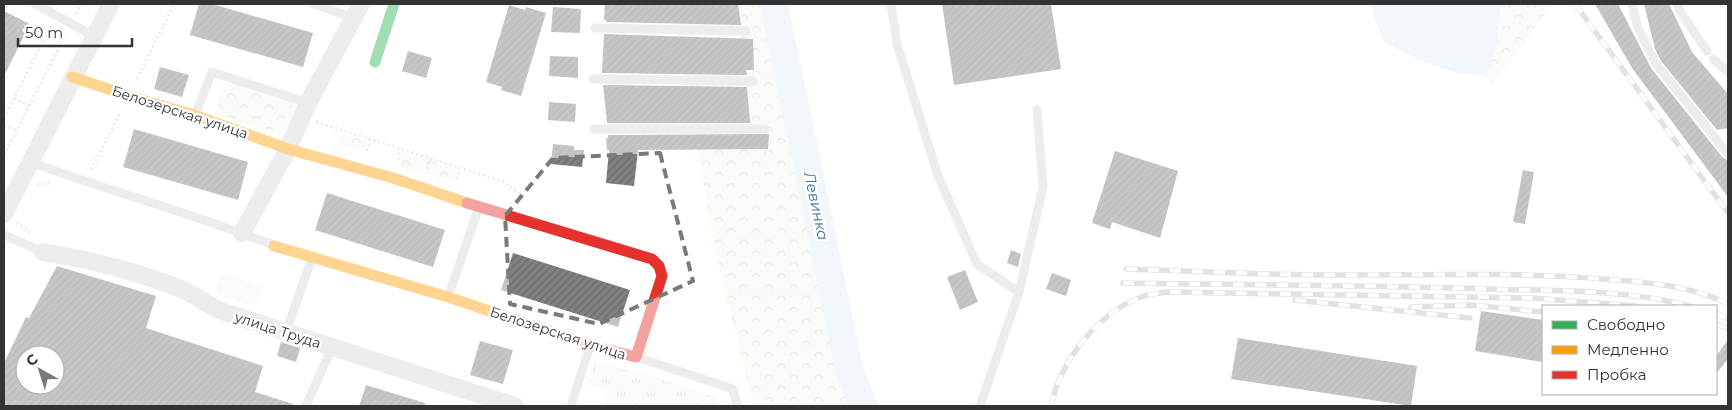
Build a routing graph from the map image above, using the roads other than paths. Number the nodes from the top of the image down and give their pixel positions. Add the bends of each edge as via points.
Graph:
1 (35, 4) edge
2 (111, 4) edge
3 (314, 4) edge
4 (394, 4) edge
5 (891, 4) edge
6 (1632, 4) edge
7 (1676, 4) edge
8 (357, 11) edge
9 (595, 28) dead end
10 (746, 31) dead end
11 (94, 36) junction
12 (1707, 50) dead end
13 (1713, 59) dead end
14 (375, 62) dead end
15 (1728, 72) edge
16 (72, 77) junction
17 (593, 79) dead end
18 (753, 81) dead end
19 (305, 110) junction
20 (1037, 110) dead end
21 (194, 115) junction
22 (594, 129) dead end
23 (765, 129) dead end
24 (288, 149) junction
25 (1728, 154) edge
26 (30, 162) junction
27 (479, 207) junction
28 (9, 218) edge
29 (242, 233) junction
30 (4, 235) edge
31 (274, 246) joint
32 (38, 250) joint
33 (312, 258) junction
34 (1019, 292) junction
35 (448, 297) junction
36 (286, 332) junction
37 (590, 345) junction
38 (332, 347) junction
39 (636, 357) junction
40 (306, 406) edge
41 (515, 406) edge
42 (571, 406) edge
43 (737, 406) edge
44 (980, 406) edge

1 - 11 lane
2 - 11 street
3 - 8 lane
4 - 14 street
5 - 34 lane via 897,44 938,176 976,264
6 - 25 lane via 1638,28 1656,64
7 - 12 lane
8 - 19 street
9 - 10 lane
11 - 16 street
13 - 15 lane
16 - 21 street, Белозерская улица
16 - 26 street
17 - 18 lane
19 - 21 lane via 212,72
19 - 24 street
20 - 34 lane via 1043,187
21 - 24 street, Белозерская улица
22 - 23 lane
24 - 27 street, Белозерская улица via 393,178
24 - 29 street
26 - 28 street
26 - 29 lane
27 - 35 lane
27 - 39 street, Белозерская улица via 652,259 662,276
29 - 31 lane
30 - 32 lane
31 - 33 street, Белозерская улица
32 - 36 street, улица Труда via 131,272 182,289 218,310
33 - 35 street, Белозерская улица
33 - 36 lane
34 - 44 lane
35 - 37 street, Белозерская улица
36 - 38 street, улица Труда
37 - 39 street, Белозерская улица
37 - 42 lane
38 - 40 lane
38 - 41 street, улица Труда
39 - 43 lane via 733,389

